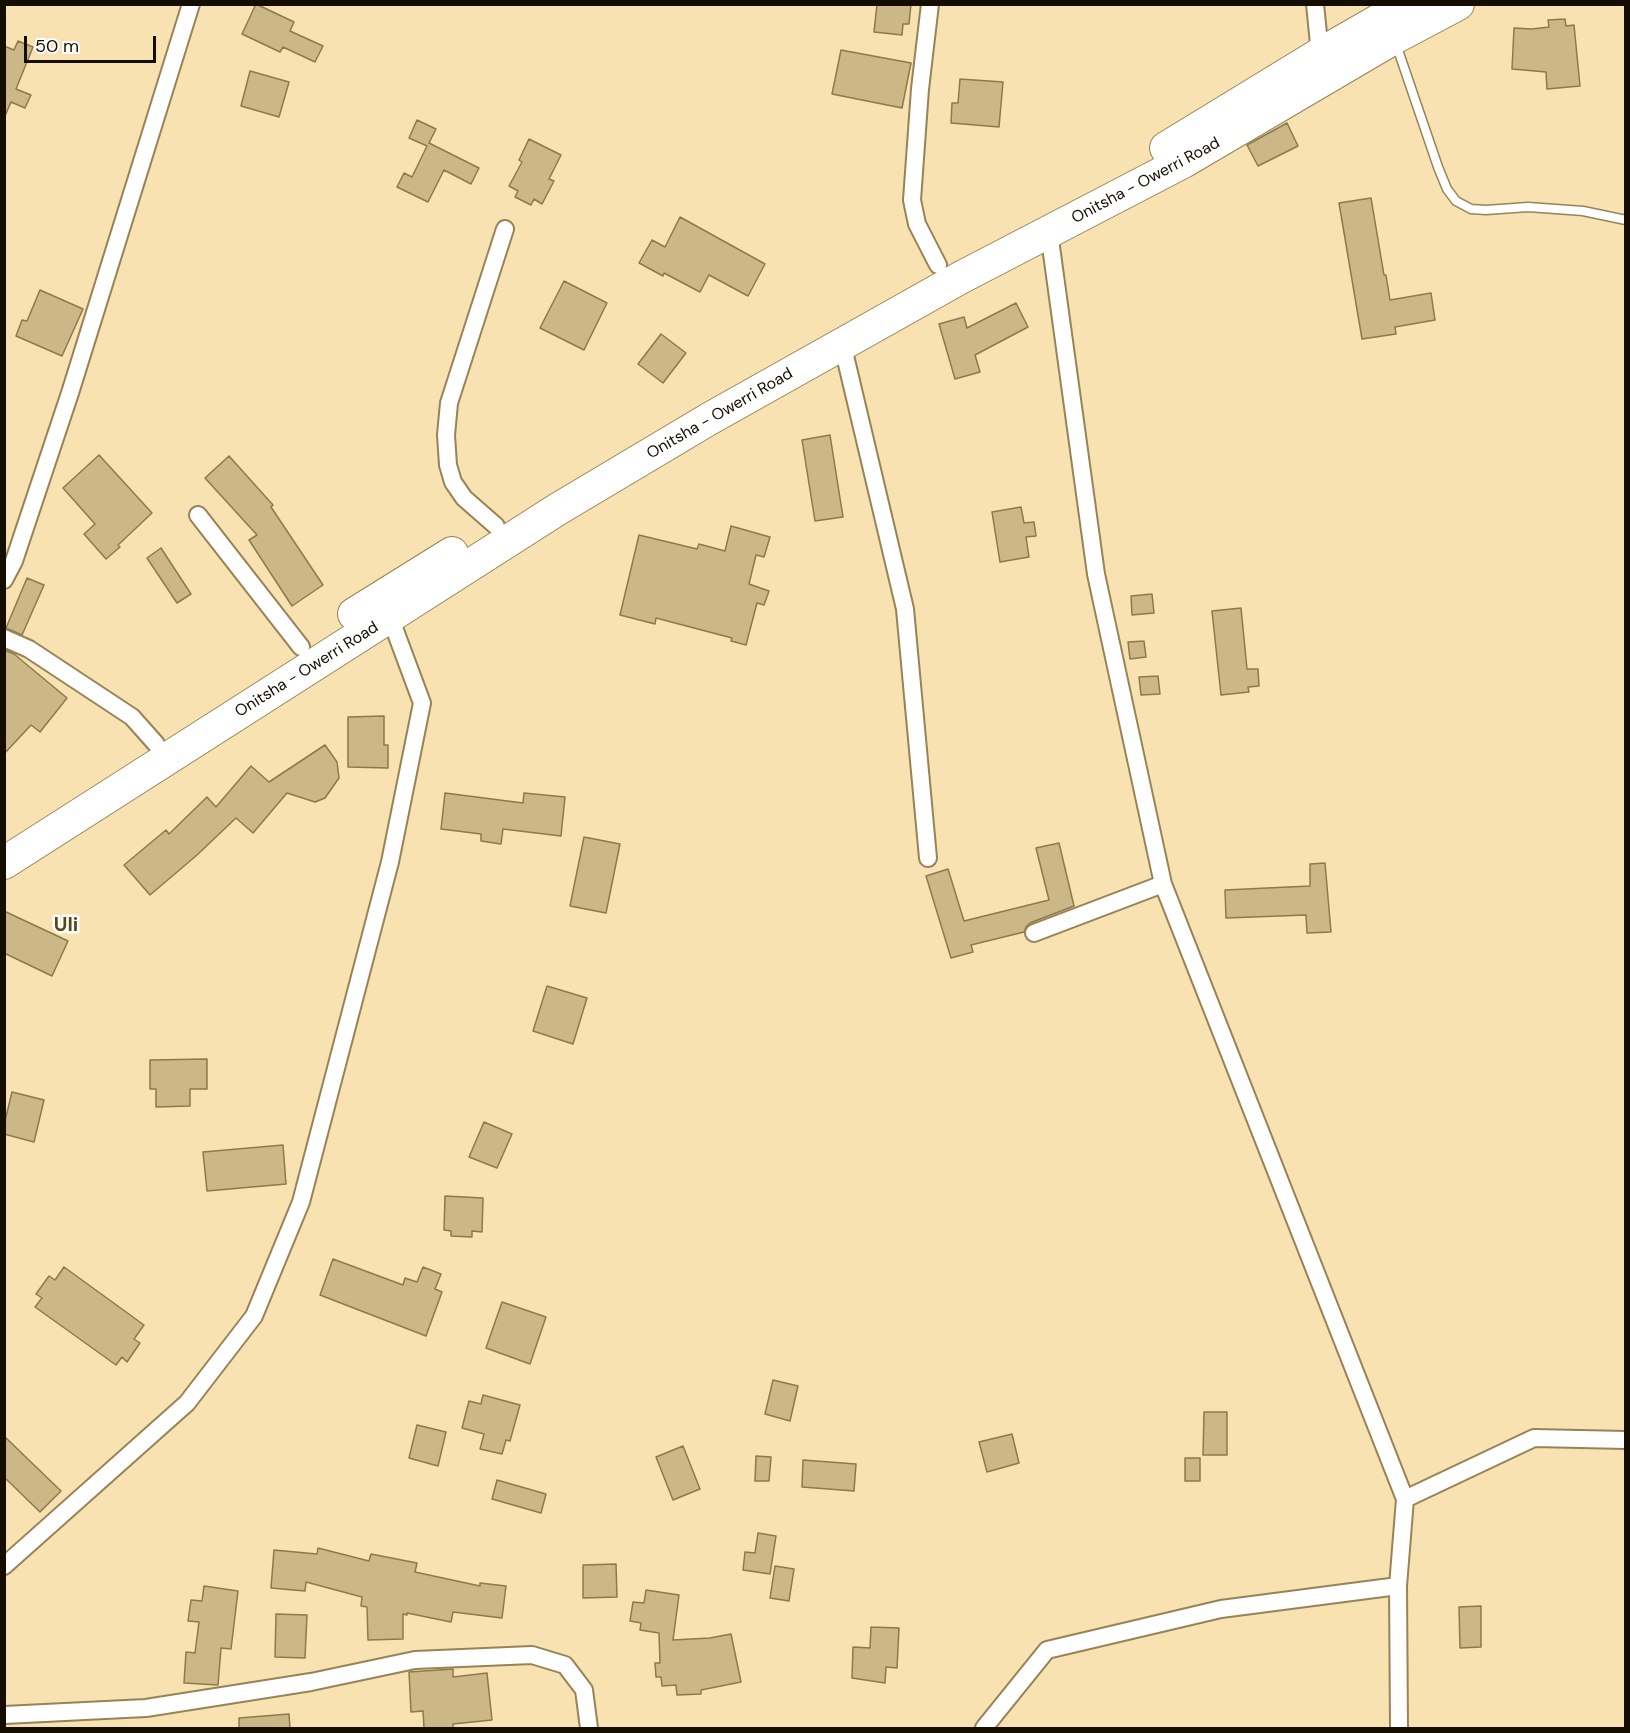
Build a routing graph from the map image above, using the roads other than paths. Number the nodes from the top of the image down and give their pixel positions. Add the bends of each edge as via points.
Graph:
1 (191, 4) edge
2 (930, 4) edge
3 (1315, 4) edge
4 (1407, 4) edge
5 (1458, 4) edge
6 (1394, 38) junction
7 (1320, 54) junction
8 (1626, 220) edge
9 (505, 229) dead end
10 (1049, 232) junction
11 (938, 265) junction
12 (842, 344) junction
13 (198, 515) dead end
14 (496, 526) junction
15 (4, 580) edge
16 (390, 617) junction
17 (4, 638) edge
18 (301, 647) junction
19 (156, 744) junction
20 (4, 842) edge
21 (928, 858) dead end
22 (4, 863) edge
23 (1163, 885) junction
24 (1034, 933) dead end
25 (1626, 1440) edge
26 (1405, 1499) junction
27 (4, 1566) edge
28 (1398, 1586) junction
29 (4, 1715) edge
30 (588, 1728) edge
31 (984, 1728) edge
32 (1399, 1728) edge

1 - 15 street via 70,393 14,561
2 - 11 street via 912,200 917,224
3 - 7 street
4 - 7 highway, Onitsha - Owerri Road
5 - 6 highway, Onitsha - Owerri Road
6 - 8 lane via 1438,167 1456,201 1471,209 1550,208
6 - 10 highway, Onitsha - Owerri Road via 1272,112
7 - 11 highway, Onitsha - Owerri Road via 1174,144
9 - 14 street via 449,403 446,435 453,482 464,498
10 - 12 highway, Onitsha - Owerri Road
10 - 23 street via 1096,574
11 - 14 highway, Onitsha - Owerri Road
12 - 16 highway, Onitsha - Owerri Road via 568,503
12 - 21 street via 904,609
13 - 18 street
14 - 18 highway, Onitsha - Owerri Road
16 - 22 highway, Onitsha - Owerri Road
16 - 27 street via 422,703 390,862 301,1202 254,1316 187,1403
17 - 19 street via 29,649 132,717
18 - 19 highway, Onitsha - Owerri Road
19 - 20 highway, Onitsha - Owerri Road
23 - 24 street
23 - 26 street
25 - 26 street via 1534,1438
26 - 28 street
28 - 31 street via 1221,1610 1047,1650
28 - 32 street
29 - 30 street via 146,1708 311,1682 415,1660 532,1655 565,1665 584,1690

